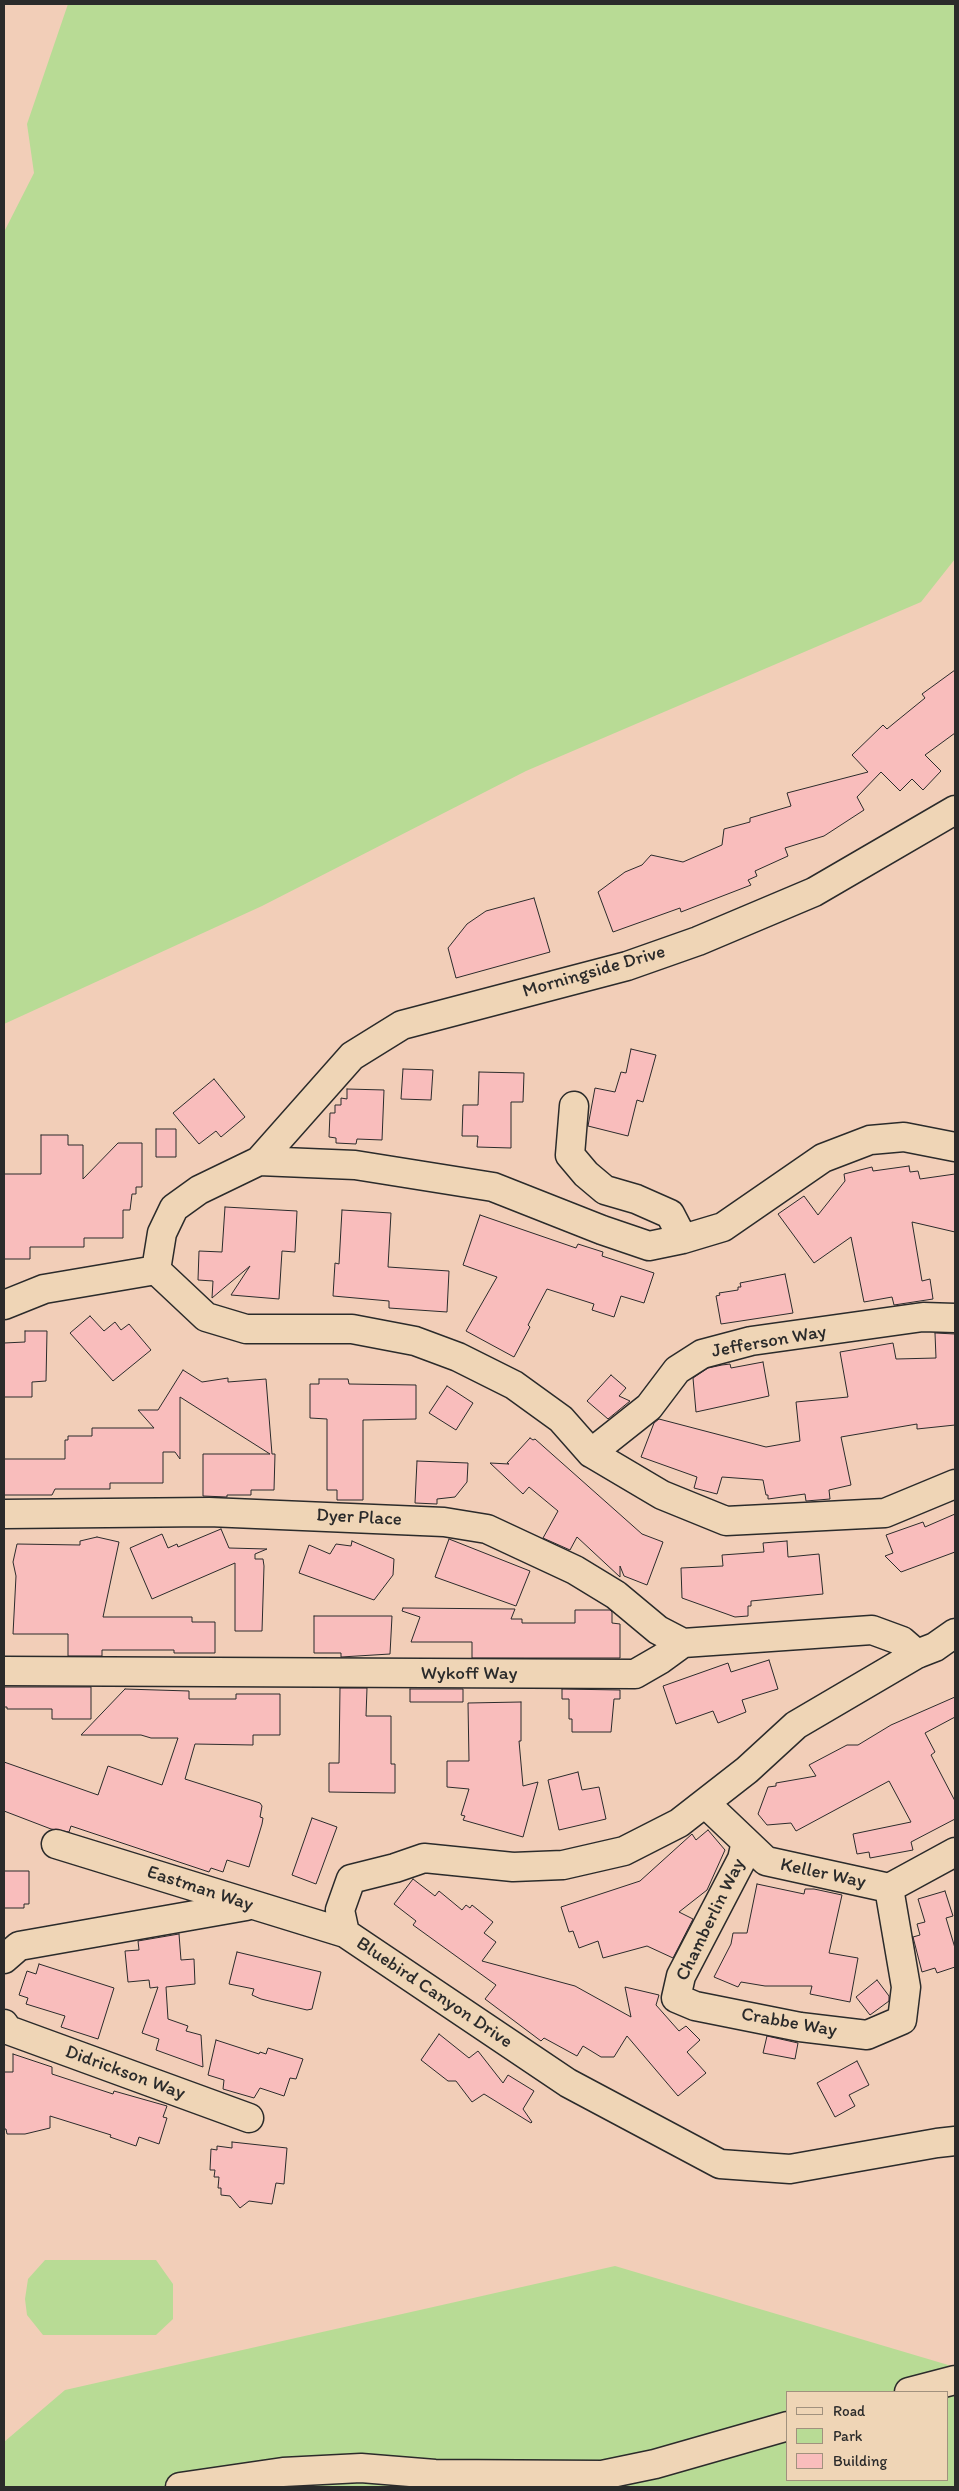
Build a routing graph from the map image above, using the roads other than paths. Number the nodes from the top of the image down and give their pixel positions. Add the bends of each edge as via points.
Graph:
1 (955, 810) edge
2 (574, 1106) dead end
3 (955, 1147) edge
4 (259, 1161) junction
5 (683, 1239) junction
6 (156, 1270) junction
7 (4, 1305) edge
8 (955, 1318) edge
9 (591, 1453) junction
10 (955, 1484) edge
11 (4, 1514) edge
12 (955, 1633) edge
13 (683, 1642) junction
14 (917, 1654) junction
15 (4, 1671) edge
16 (705, 1803) junction
17 (746, 1842) junction
18 (56, 1844) dead end
19 (955, 1852) edge
20 (889, 1888) junction
21 (250, 1905) junction
22 (345, 1933) junction
23 (4, 1959) edge
24 (676, 1998) joint
25 (4, 2024) edge
26 (248, 2118) dead end
27 (955, 2142) edge
28 (955, 2380) edge
29 (913, 2391) edge
30 (786, 2427) edge
31 (180, 2487) edge

1 - 4 street, Morningside Drive via 814,892 698,941 627,966 402,1025 352,1056
2 - 5 street via 570,1155 605,1190 670,1214
3 - 5 street via 904,1137 870,1140 823,1158 723,1227
4 - 5 street via 355,1165 493,1186 648,1246
4 - 6 street via 200,1190 174,1208 162,1233
6 - 7 street via 44,1289
6 - 9 street via 206,1317 246,1329 352,1329 414,1341 458,1357 514,1385 546,1408 561,1419
8 - 9 street, Jefferson Way via 923,1317 751,1341 702,1354 676,1370 648,1407
9 - 10 street via 662,1496 726,1521 885,1513
11 - 13 street, Dyer Place via 209,1512 414,1520 487,1529 576,1570 616,1595 658,1630
12 - 14 street, Bluebird Canyon Drive via 935,1647
13 - 14 street via 872,1630 902,1641
13 - 15 street, Wykoff Way via 635,1674
14 - 16 street, Bluebird Canyon Drive via 796,1724 747,1770
16 - 17 street, Keller Way
16 - 22 street, Bluebird Canyon Drive via 679,1824 624,1851 563,1865 513,1867 424,1858 351,1878 340,1910
17 - 20 street, Keller Way via 766,1861
17 - 24 street, Chamberlin Way via 728,1888 681,1976
18 - 21 street, Eastman Way
19 - 20 street, Keller Way
20 - 24 street, Crabbe Way via 906,1987 902,2020 867,2035 800,2027 695,2006
21 - 22 street, Eastman Way
21 - 23 street via 18,1946
22 - 27 street, Bluebird Canyon Drive via 568,2083 720,2164 790,2169
25 - 26 street, Didrickson Way via 8,2030
28 - 29 street
30 - 31 street via 655,2464 602,2475 435,2474 362,2468 283,2472

